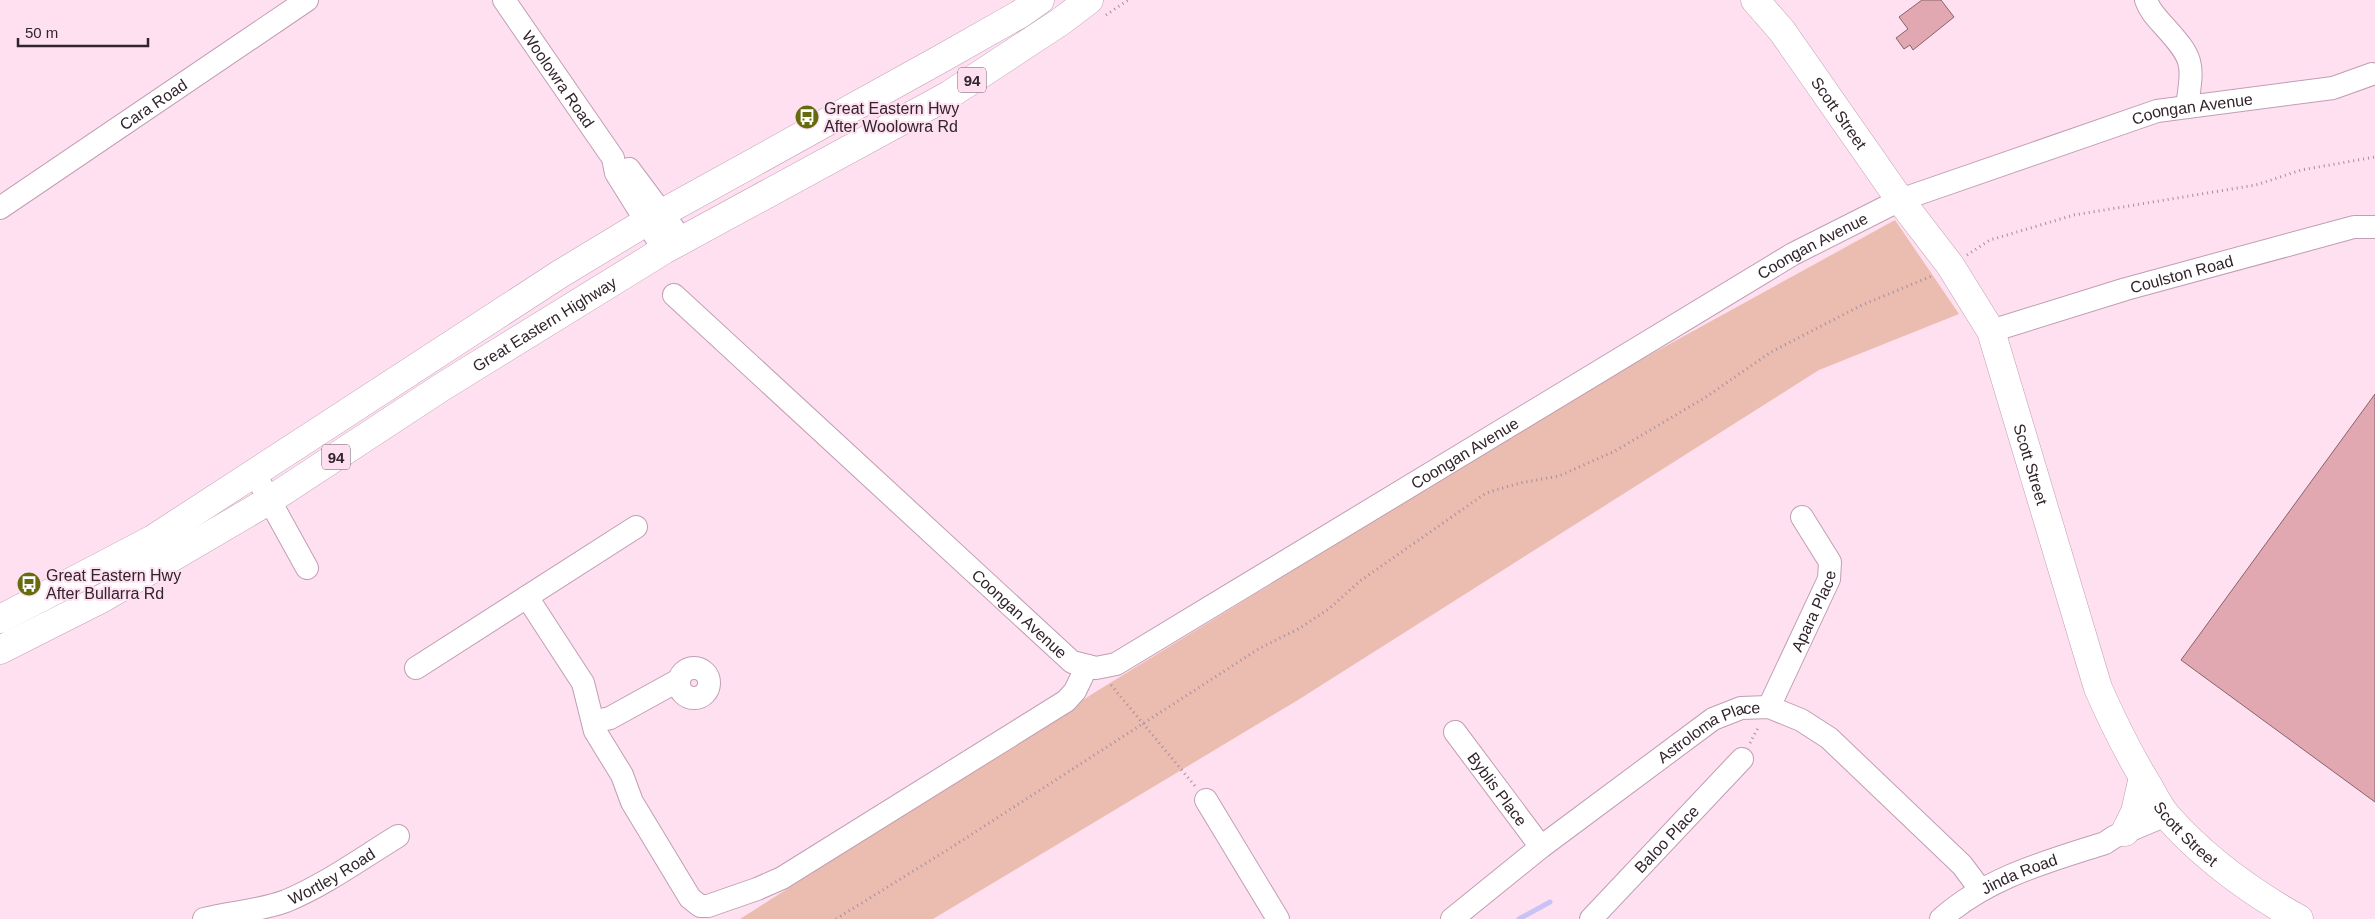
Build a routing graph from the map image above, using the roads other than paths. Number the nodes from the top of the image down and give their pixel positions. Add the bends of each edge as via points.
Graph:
1 (308, 0) edge
2 (504, 0) edge
3 (1040, 0) edge
4 (1089, 0) edge
5 (1754, 0) edge
6 (2146, 0) edge
7 (2372, 74) dead end
8 (2187, 107) junction
9 (1900, 200) junction
10 (0, 208) edge
11 (654, 217) junction
12 (2375, 227) edge
13 (673, 245) junction
14 (674, 295) dead end
15 (1991, 331) junction
16 (255, 474) junction
17 (270, 500) junction
18 (1802, 517) dead end
19 (636, 527) dead end
20 (307, 568) dead end
21 (527, 597) junction
22 (0, 618) edge
23 (0, 650) edge
24 (1092, 667) junction
25 (416, 668) dead end
26 (679, 680) dead end
27 (1769, 706) junction
28 (593, 722) junction
29 (1455, 732) dead end
30 (1742, 759) road end
31 (2143, 777) junction
32 (1206, 800) road end
33 (2170, 819) junction
34 (398, 836) dead end
35 (2115, 837) junction
36 (1541, 847) junction
37 (1980, 889) junction
38 (204, 919) edge
39 (1278, 919) edge
40 (1452, 919) edge
41 (1591, 919) edge
42 (1941, 919) edge
43 (2299, 919) edge

1 - 10 street, Cara Road
2 - 11 street, Woolowra Road via 612,158 616,173
3 - 11 main road, Great Eastern Highway / 94 via 945,57
4 - 13 main road, Great Eastern Highway / 94 via 949,95
5 - 9 main road, Scott Street via 1782,31
6 - 8 street via 2150,10 2185,48 2192,70
7 - 8 street, Coongan Avenue via 2333,88
8 - 9 street, Coongan Avenue via 2157,111
9 - 15 main road, Scott Street via 1950,265
9 - 24 street, Coongan Avenue via 1793,254 1116,664
11 - 13 street, Woolowra Road
11 - 16 main road, Great Eastern Highway / 94 via 457,340
12 - 15 street, Coulston Road via 2354,227 2335,232 2126,289
13 - 17 main road, Great Eastern Highway / 94 via 442,387
14 - 24 street, Coongan Avenue via 1072,662
15 - 31 main road, Scott Street via 2098,688
16 - 17 street
16 - 22 main road, Great Eastern Highway / 94 via 153,538
17 - 20 street
17 - 23 main road, Great Eastern Highway / 94 via 103,598
18 - 27 street, Apara Place via 1830,562 1829,579
19 - 21 street
21 - 25 street
21 - 28 street via 583,683
24 - 28 street via 1075,691 1055,708 782,878 708,906 700,906 690,898 632,802 622,775
26 - 28 street via 610,718
27 - 36 street, Astroloma Place via 1741,708 1714,719
27 - 37 street, Astroloma Place via 1801,720 1829,738 1962,865
29 - 36 street, Byblis Place
30 - 41 street, Baloo Place
31 - 33 main road, Scott Street
31 - 35 main road via 2134,812
32 - 39 street
33 - 35 street, Jinda Road
33 - 43 main road, Scott Street via 2190,840 2259,896
34 - 38 street, Wortley Road via 286,901
35 - 37 street, Jinda Road
36 - 40 street, Astroloma Place
37 - 42 street, Jinda Road

